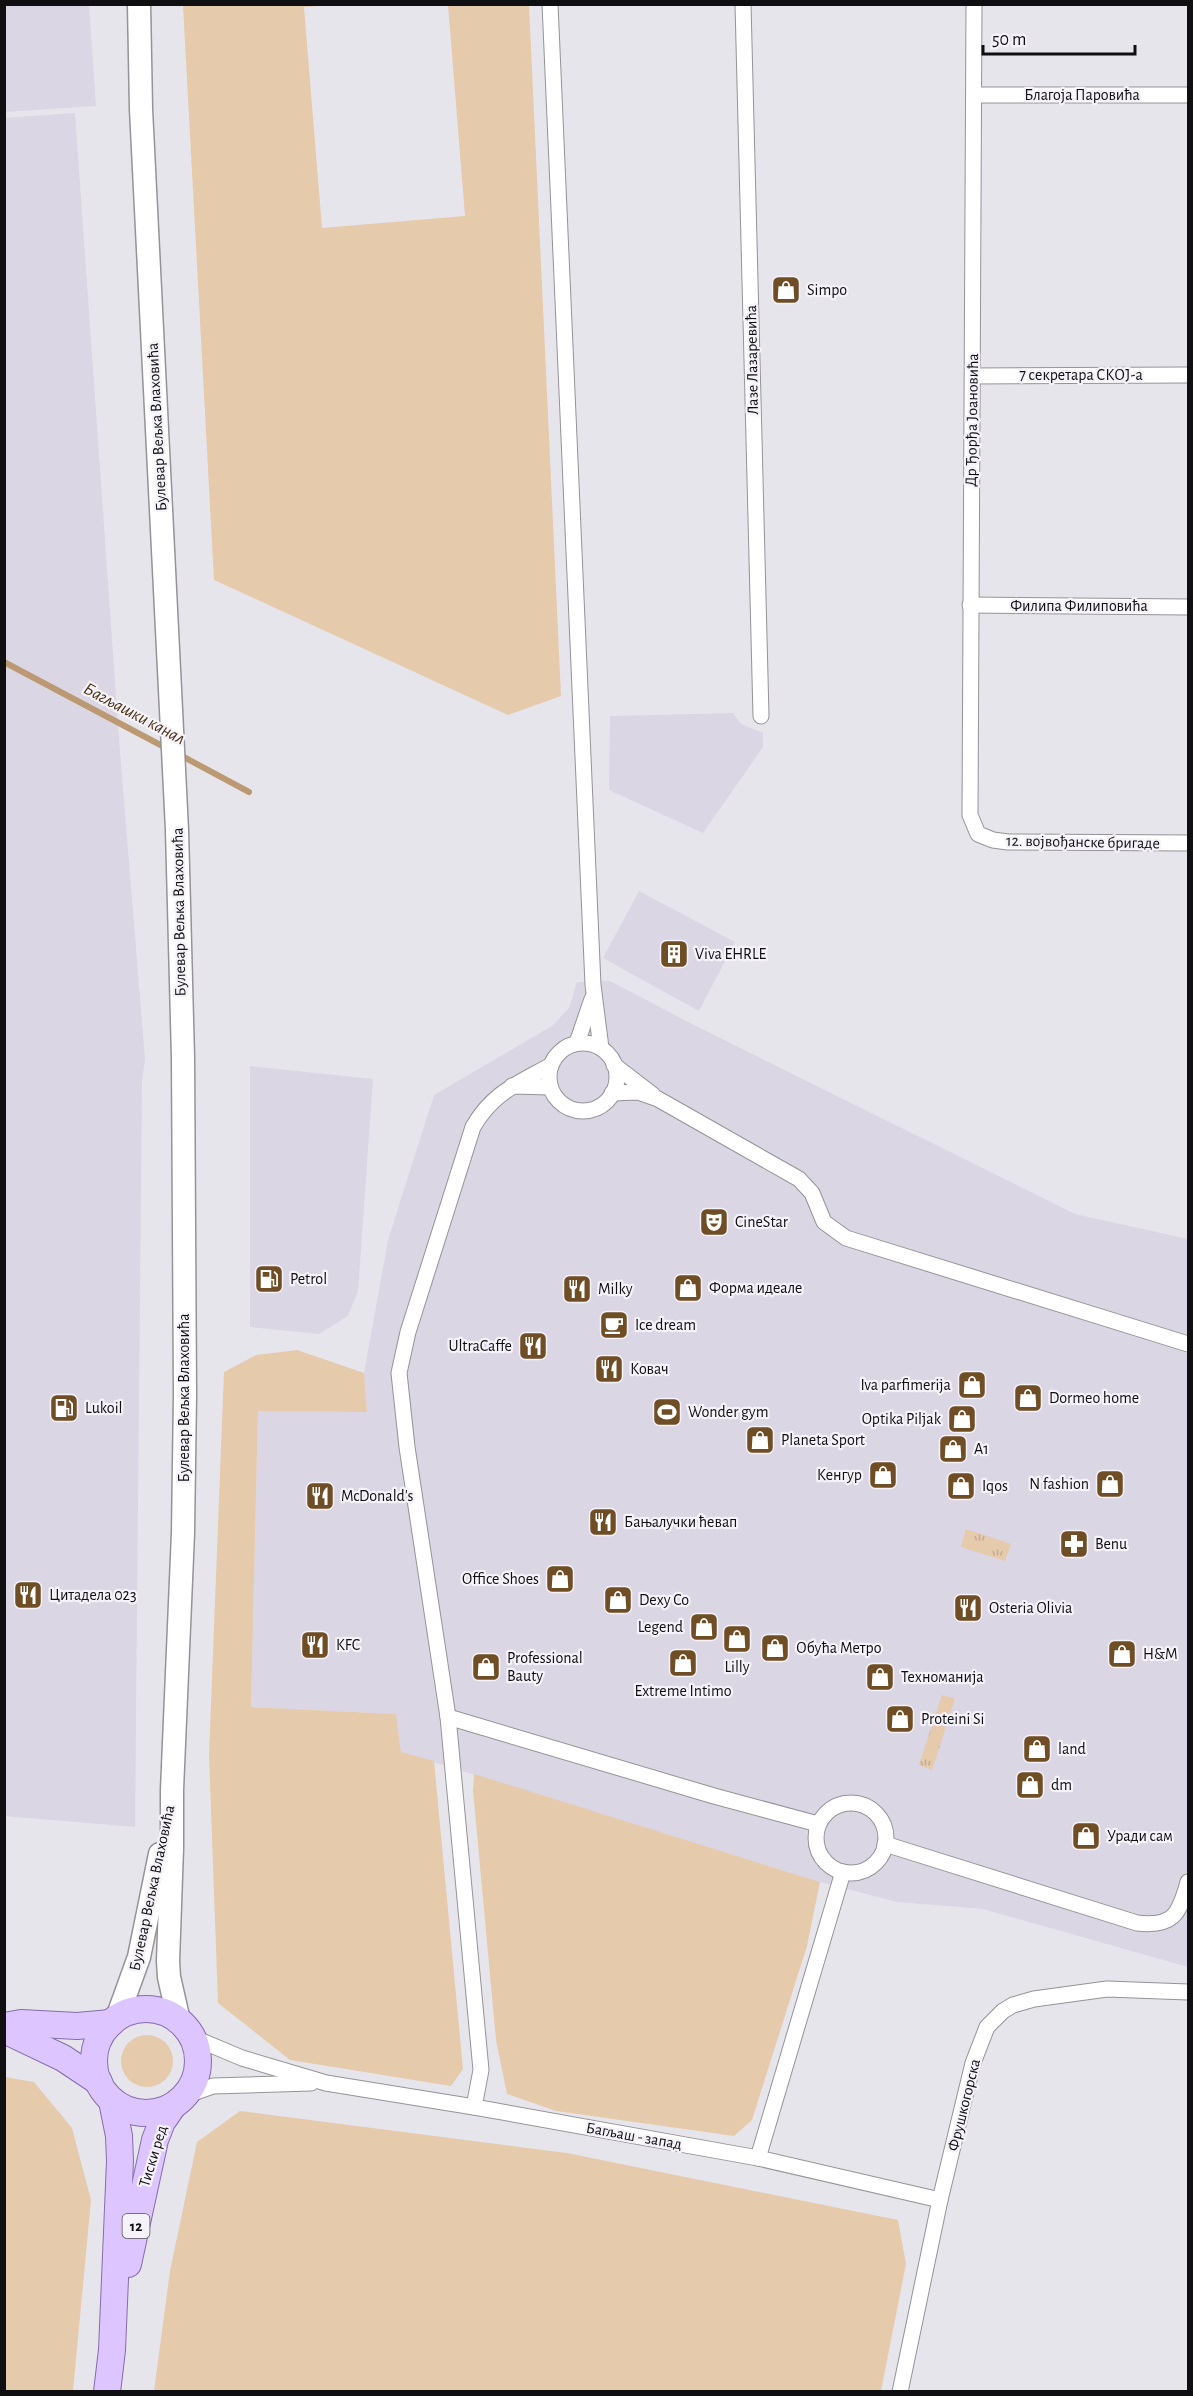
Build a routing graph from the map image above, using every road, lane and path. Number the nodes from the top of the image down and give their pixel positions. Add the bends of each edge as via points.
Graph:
1 (134, 4) edge
2 (139, 4) edge
3 (550, 4) edge
4 (743, 4) edge
5 (974, 4) edge
6 (138, 35) junction
7 (975, 94) junction
8 (1188, 95) edge
9 (1188, 375) edge
10 (973, 376) junction
11 (970, 605) junction
12 (1188, 607) edge
13 (761, 716) dead end
14 (978, 834) joint
15 (1188, 843) edge
16 (594, 993) junction
17 (577, 1043) junction
18 (601, 1048) junction
19 (551, 1065) junction
20 (614, 1065) junction
21 (512, 1086) junction
22 (550, 1087) junction
23 (612, 1093) junction
24 (658, 1099) junction
25 (1188, 1344) edge
26 (448, 1717) junction
27 (172, 1790) junction
28 (818, 1824) junction
29 (885, 1844) junction
30 (843, 1872) junction
31 (1188, 1882) edge
32 (1188, 1992) edge
33 (114, 2021) junction
34 (4, 2028) edge
35 (186, 2029) junction
36 (326, 2083) junction
37 (106, 2092) junction
38 (179, 2101) junction
39 (474, 2107) junction
40 (758, 2158) junction
41 (940, 2200) junction
42 (112, 2350) junction
43 (107, 2391) edge
44 (900, 2391) edge

1 - 6 main road, Булевар Вељка Влаховића
2 - 6 main road, Булевар Вељка Влаховића
3 - 16 street
4 - 13 street, Лазе Лазаревића
5 - 7 street, Др Ђорђа Јоановића
6 - 27 main road, Булевар Вељка Влаховића via 175,778 183,1047 185,1394
7 - 8 street, Благоја Паровића
7 - 10 street, Др Ђорђа Јоановића
9 - 10 street, 7 секретара СКОЈ-а
10 - 11 street, Др Ђорђа Јоановића
11 - 12 street, Филипа Филиповића
11 - 14 street, Др Ђорђа Јоановића via 969,815
14 - 15 street, 12. војвођанске бригаде via 1008,842
16 - 17 street
16 - 18 street
17 - 18 street
17 - 19 street via 561,1051
18 - 20 street
19 - 21 street
19 - 22 street
20 - 23 street via 616,1084
20 - 24 street
21 - 22 street
21 - 26 street via 483,1109 473,1126 399,1373
22 - 23 street via 567,1106 584,1110 600,1106
23 - 24 street via 638,1092
24 - 25 street via 799,1179 812,1193 824,1222 846,1238
26 - 28 street
26 - 39 street via 481,2070
27 - 33 main road, Булевар Вељка Влаховића via 142,1946 133,1979
27 - 35 main road, Булевар Вељка Влаховића via 168,1961 169,1977
28 - 29 street via 830,1809 856,1803 880,1818
28 - 30 street via 819,1854
29 - 30 street via 882,1855 865,1870
29 - 31 street via 1137,1923 1166,1922 1176,1914
30 - 40 street
32 - 41 street, Фрушкогорска via 1107,1989 1034,1999 1003,2011 987,2027 974,2063
33 - 34 main road via 77,2026 21,2023
33 - 35 main road via 132,2011 148,2009 165,2013
33 - 37 main road, 12 via 97,2045 95,2070
34 - 37 main road via 63,2058
35 - 36 street, Багљаш - запад via 242,2058
35 - 38 main road, 12 via 198,2061 197,2074
36 - 38 street, Багљаш - запад via 213,2086
36 - 39 street, Багљаш - запад
37 - 38 main road via 126,2110 142,2113 158,2112
37 - 42 main road, Тиски ред / 12 via 119,2136 120,2161
38 - 42 main road, Тиски ред / 12 via 162,2122 150,2156
39 - 40 street, Багљаш - запад
40 - 41 street, Багљаш - запад
41 - 44 street, Фрушкогорска
42 - 43 main road, Тиски ред / 12

